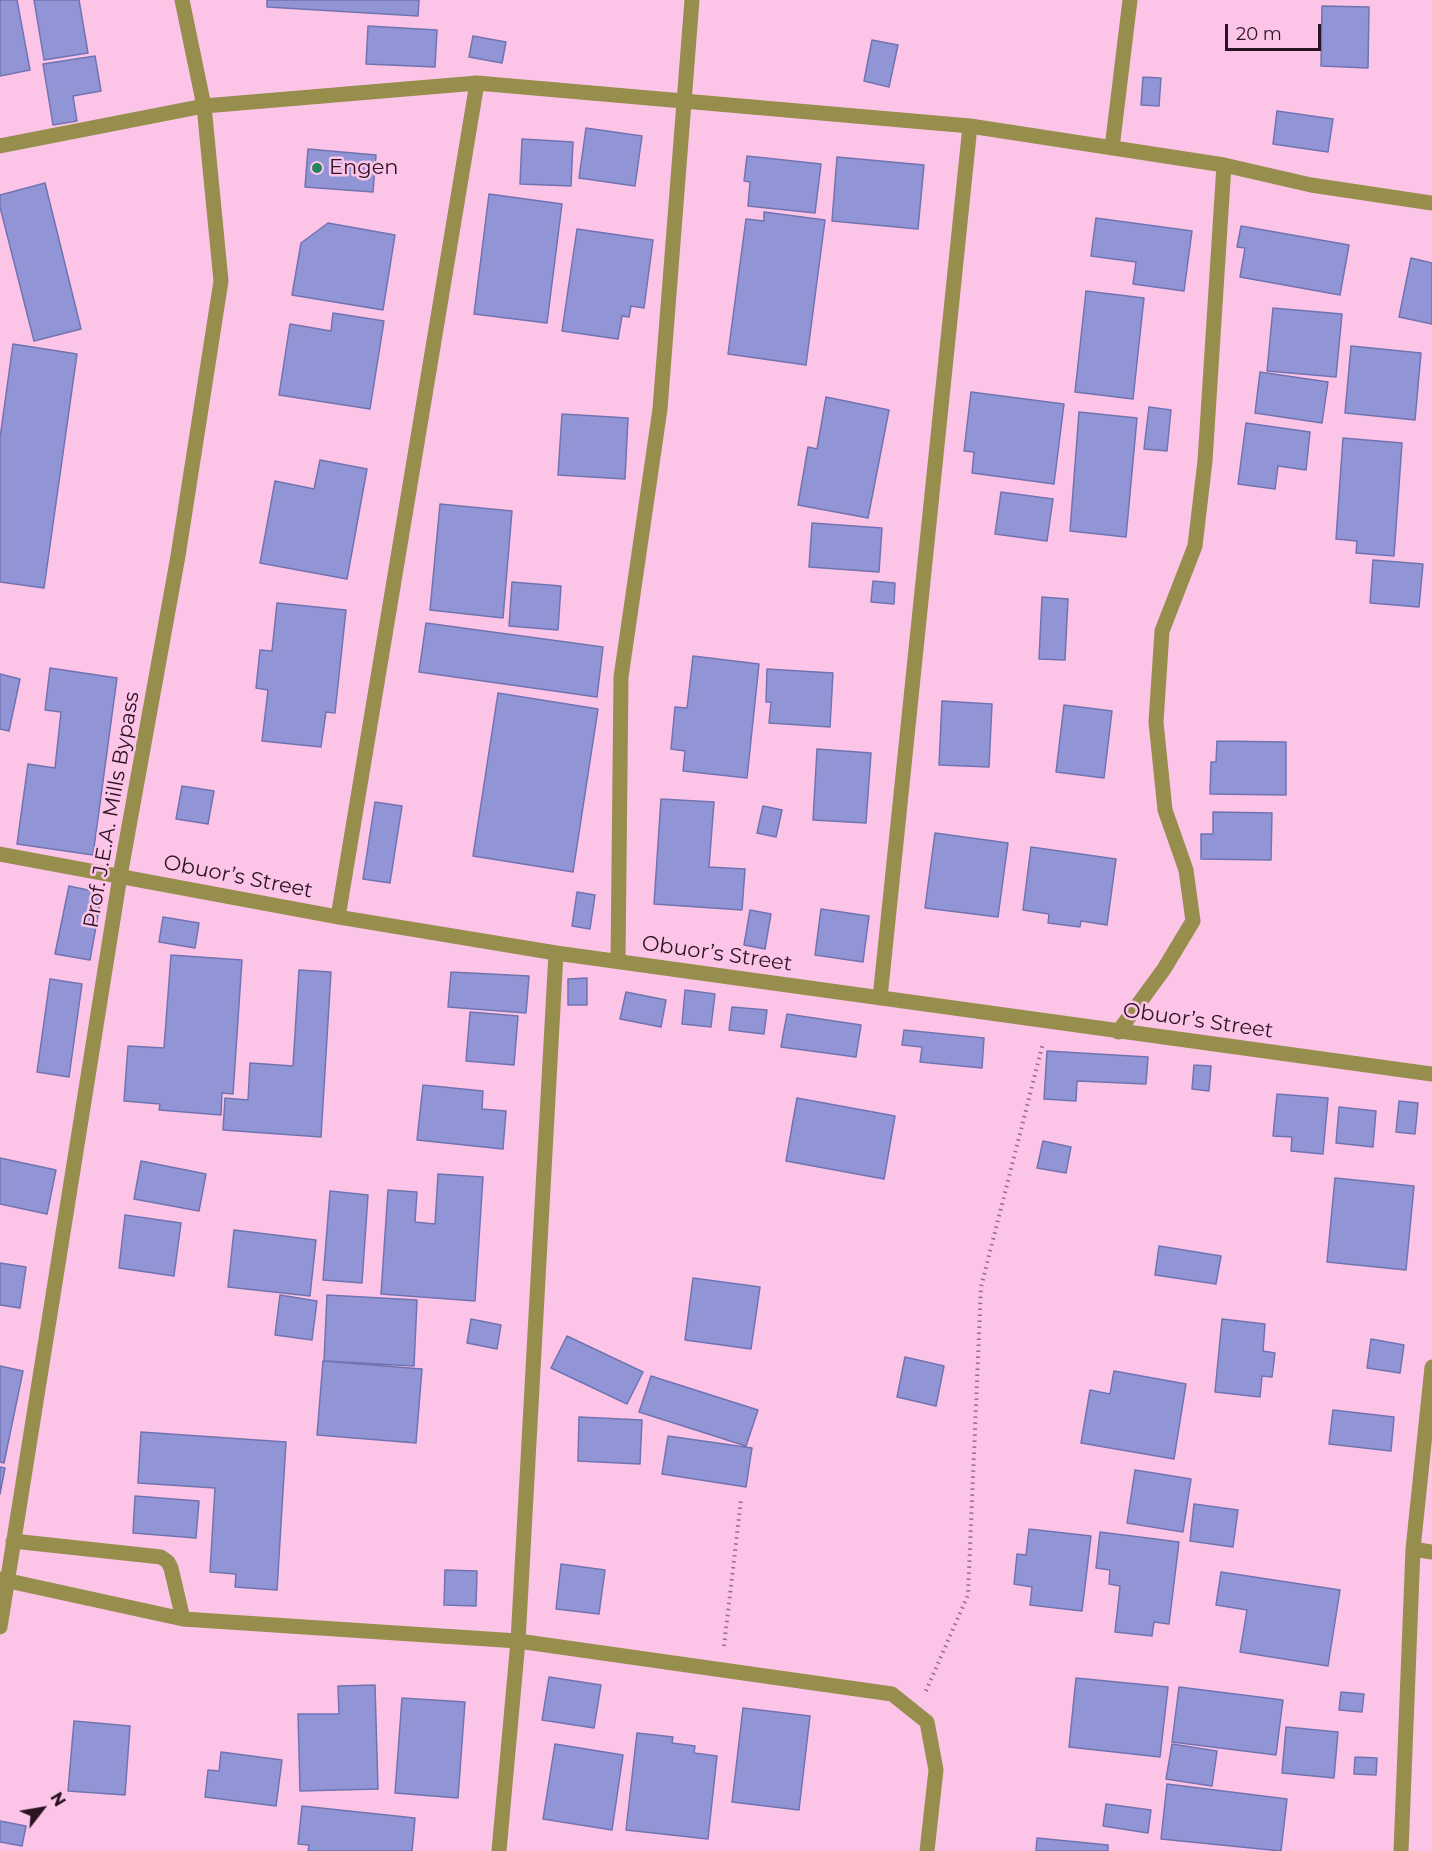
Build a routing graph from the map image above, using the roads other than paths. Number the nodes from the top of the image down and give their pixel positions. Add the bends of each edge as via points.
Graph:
1 (183, 0) edge
2 (692, 0) edge
3 (1130, 0) edge
4 (477, 83) junction
5 (683, 100) junction
6 (204, 106) junction
7 (970, 126) junction
8 (0, 146) edge
9 (1112, 148) junction
10 (1224, 165) junction
11 (1432, 203) edge
12 (0, 854) edge
13 (120, 876) junction
14 (338, 917) junction
15 (556, 954) junction
16 (618, 961) junction
17 (880, 998) junction
18 (1118, 1032) junction
19 (1432, 1074) edge
20 (1432, 1367) edge
21 (14, 1541) junction
22 (1413, 1548) junction
23 (1432, 1552) edge
24 (4, 1581) edge
25 (183, 1619) junction
26 (0, 1627) edge
27 (518, 1641) junction
28 (499, 1851) edge
29 (927, 1851) edge
30 (1401, 1851) edge

1 - 6 street, Prof. J.E.A. Mills Bypass
2 - 5 street
3 - 9 street
4 - 5 street
4 - 6 street
4 - 14 street
5 - 7 street
5 - 16 street via 660,409 621,677
6 - 8 street
6 - 13 street, Prof. J.E.A. Mills Bypass via 221,281 178,556
7 - 9 street
7 - 17 street
9 - 10 street
10 - 11 street via 1311,185
10 - 18 street via 1205,461 1195,546 1162,630 1156,722 1165,810 1186,870 1193,921
12 - 13 street, Obuor’s Street
13 - 14 street, Obuor’s Street
13 - 21 street, Prof. J.E.A. Mills Bypass
14 - 15 street, Obuor’s Street
15 - 16 street, Obuor’s Street
15 - 27 street
16 - 17 street, Obuor’s Street
17 - 18 street, Obuor’s Street
18 - 19 street, Obuor’s Street
20 - 22 street
21 - 24 street, Prof. J.E.A. Mills Bypass
21 - 25 street via 161,1557 171,1568
22 - 23 street
22 - 30 street
24 - 25 street
24 - 26 street, Prof. J.E.A. Mills Bypass
25 - 27 street
27 - 28 street
27 - 29 street via 892,1694 927,1722 936,1770

